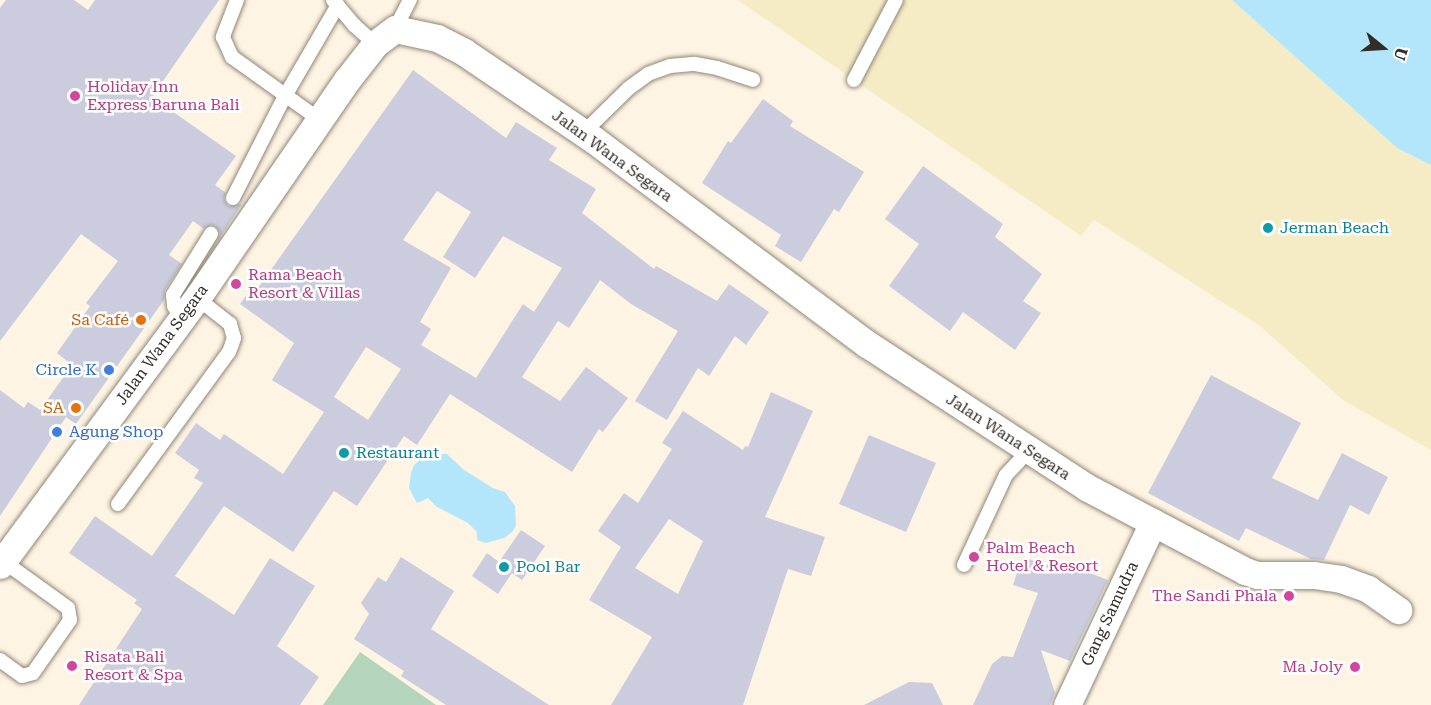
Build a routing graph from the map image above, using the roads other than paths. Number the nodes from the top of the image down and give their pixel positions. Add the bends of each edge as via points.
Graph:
1 (237, 0) edge
2 (410, 0) edge
3 (896, 0) edge
4 (335, 3) edge
5 (385, 37) junction
6 (753, 80) dead end
7 (854, 80) dead end
8 (285, 96) junction
9 (320, 120) junction
10 (583, 133) junction
11 (233, 198) dead end
12 (211, 234) dead end
13 (189, 308) junction
14 (1028, 451) junction
15 (118, 504) dead end
16 (1153, 522) junction
17 (4, 552) edge
18 (964, 565) dead end
19 (1398, 610) dead end
20 (0, 660) edge
21 (1067, 705) edge

1 - 8 lane via 223,38 232,57
2 - 5 lane
3 - 7 lane
4 - 5 lane
4 - 8 lane
5 - 9 street, Jalan Wana Segara via 347,80
5 - 10 street, Jalan Wana Segara via 417,32 446,42
6 - 10 lane via 695,64 670,66 648,74 629,88
8 - 9 lane
8 - 11 lane
9 - 13 street, Jalan Wana Segara
10 - 14 street, Jalan Wana Segara via 867,344
12 - 13 lane via 173,295 174,306
13 - 15 lane via 230,324 232,344
13 - 17 street, Jalan Wana Segara
14 - 16 street, Jalan Wana Segara via 1086,488
14 - 18 lane via 1006,475
16 - 19 street, Jalan Wana Segara via 1245,572 1314,574 1341,579 1368,589
16 - 21 street, Gang Samudra
17 - 20 lane via 68,608 70,621 33,673 22,676

